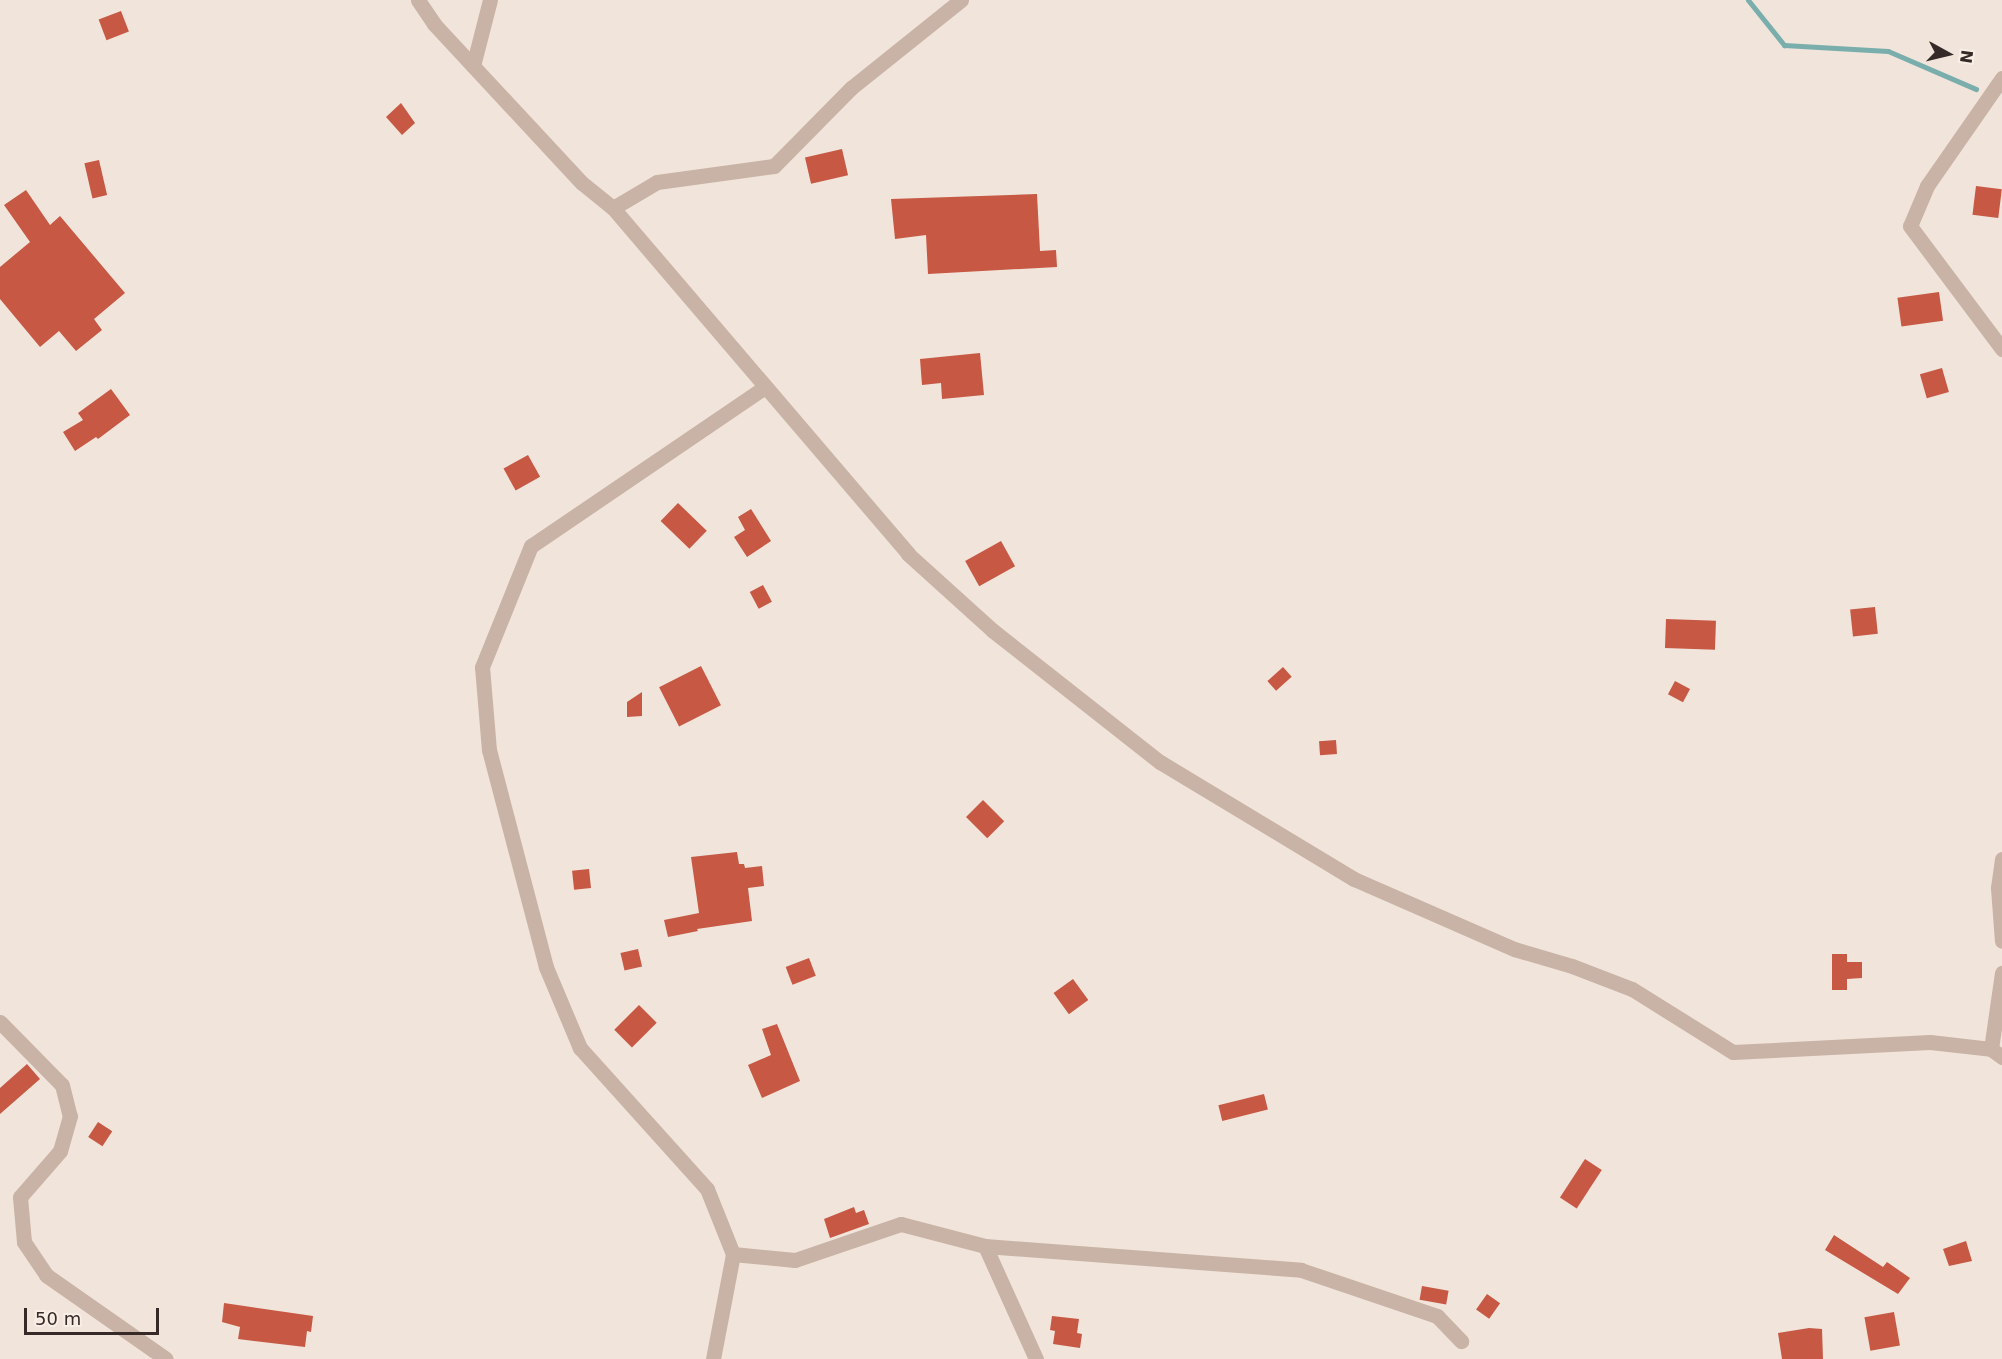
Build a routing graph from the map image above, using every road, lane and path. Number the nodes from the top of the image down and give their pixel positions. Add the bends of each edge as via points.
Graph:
1 (418, 0) edge
2 (490, 0) edge
3 (961, 0) edge
4 (473, 66) junction
5 (2002, 78) edge
6 (613, 208) junction
7 (2002, 349) edge
8 (765, 387) junction
9 (2002, 859) edge
10 (2002, 940) edge
11 (2002, 972) edge
12 (0, 1022) edge
13 (1996, 1053) edge
14 (985, 1246) junction
15 (733, 1254) junction
16 (1461, 1341) dead end
17 (166, 1359) edge
18 (713, 1359) edge
19 (1036, 1359) edge

1 - 4 street via 434,24
2 - 4 street
3 - 6 street via 851,88 774,166 657,182
4 - 6 street via 582,183
5 - 7 street via 1927,186 1910,226
6 - 8 street
8 - 13 street via 908,554 992,630 1160,762 1354,879 1514,949 1632,989 1733,1052 1930,1042
8 - 15 street via 531,546 482,667 489,750 546,967 580,1048 706,1189
9 - 10 street via 1998,888
11 - 13 street
12 - 17 street via 62,1085 70,1116 60,1150 20,1197 24,1242 46,1275
14 - 15 street via 901,1224 795,1260
14 - 16 street via 1301,1270 1437,1316
14 - 19 street
15 - 18 street

